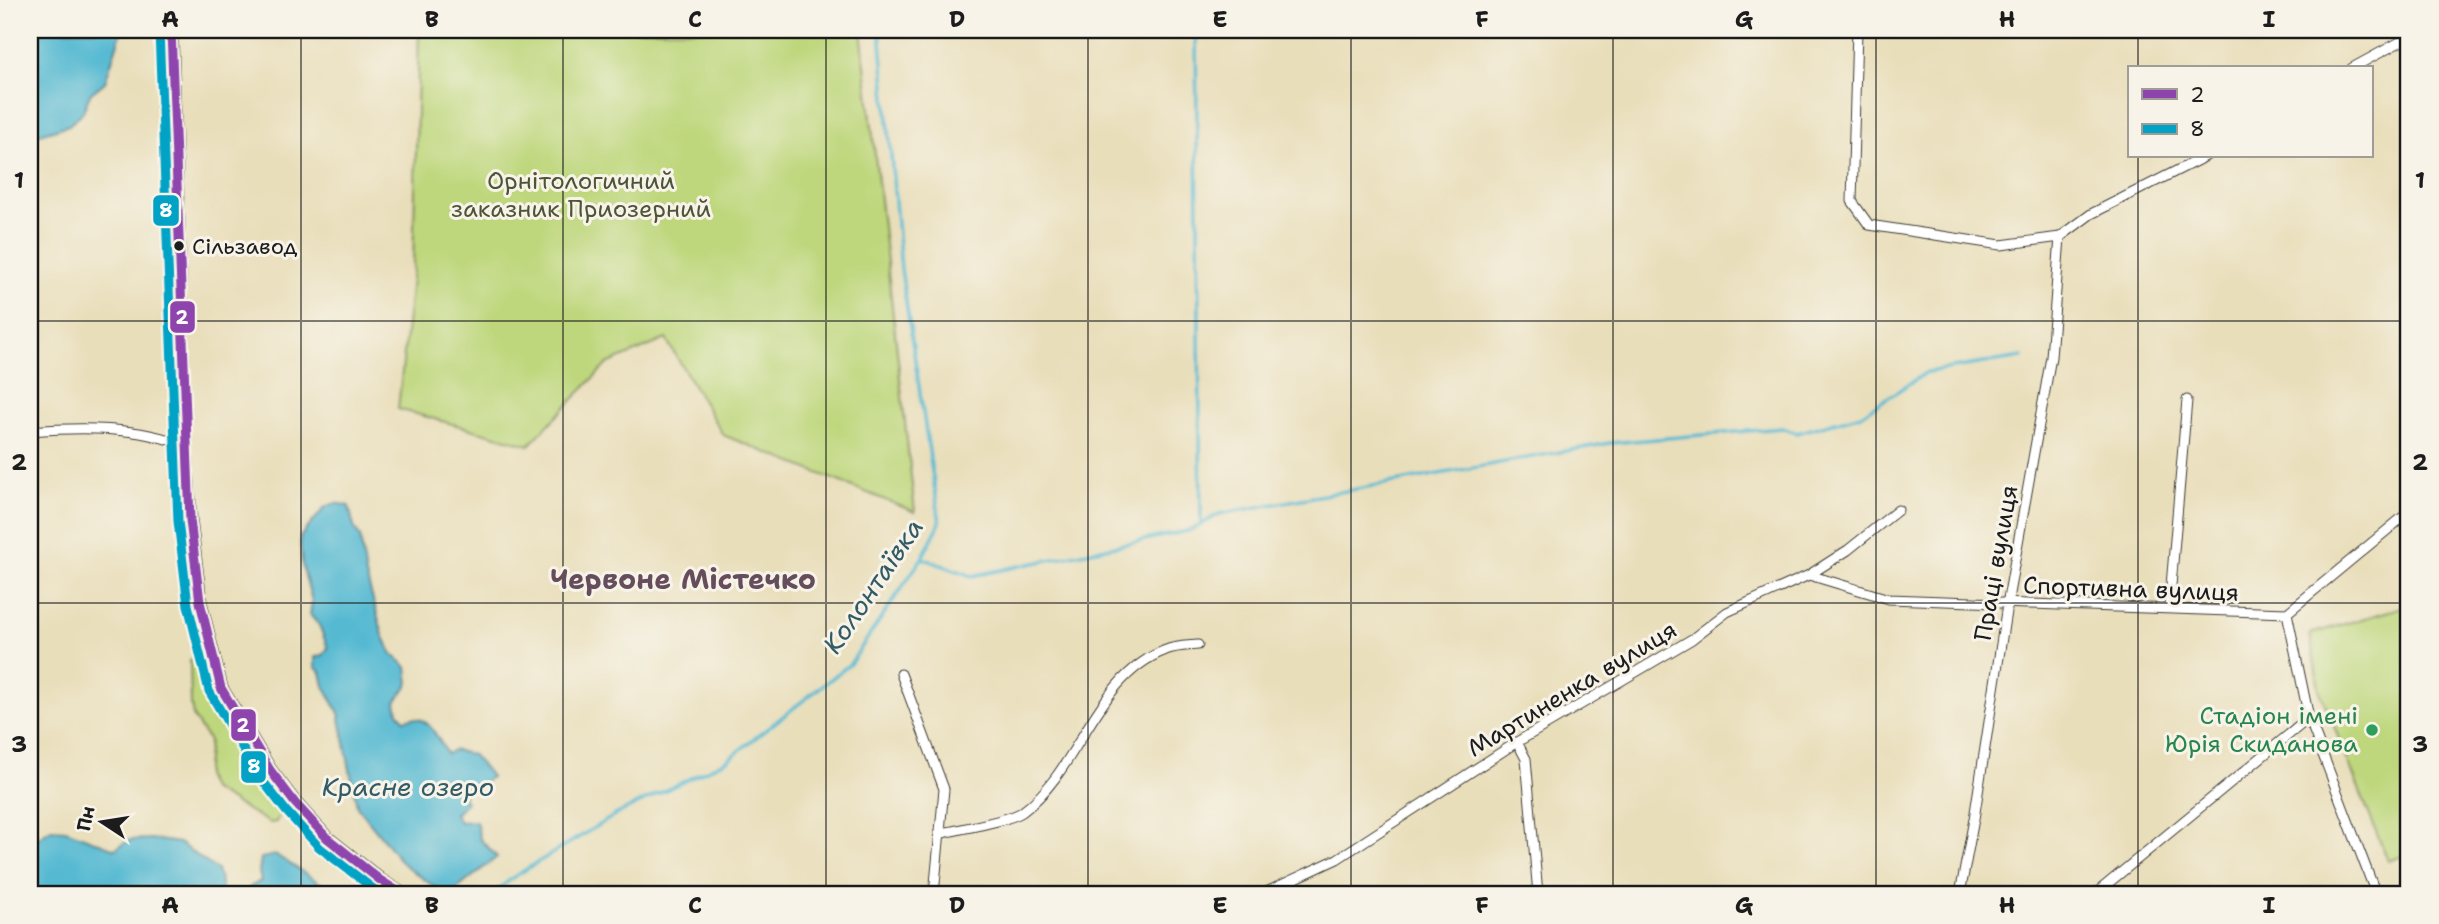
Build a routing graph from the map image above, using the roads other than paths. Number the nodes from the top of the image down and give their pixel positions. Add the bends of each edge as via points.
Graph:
1 (171, 30) edge
2 (1857, 30) edge
3 (2409, 37) edge
4 (2356, 66) edge
5 (2202, 158) edge
6 (2060, 237) junction
7 (2187, 400) dead end
8 (30, 431) edge
9 (186, 446) junction
10 (1898, 510) dead end
11 (2409, 512) edge
12 (1809, 575) junction
13 (2007, 605) junction
14 (2169, 609) junction
15 (2287, 613) junction
16 (1198, 645) dead end
17 (901, 674) dead end
18 (2309, 718) junction
19 (1517, 742) junction
20 (939, 834) junction
21 (402, 894) edge
22 (934, 894) edge
23 (1262, 894) edge
24 (1538, 894) edge
25 (1959, 894) edge
26 (2095, 894) edge
27 (2375, 894) edge

1 - 9 main road
2 - 6 street via 1852,201 1869,225 2001,245
3 - 4 street
5 - 6 street via 2091,214
6 - 13 street, Праці вулиця via 2051,358
7 - 14 street
8 - 9 street via 117,431
9 - 21 main road via 200,602 221,688 295,803 327,838
10 - 12 street, Мартиненка вулиця
11 - 15 street
12 - 13 street, Спортивна вулиця via 1889,599
12 - 19 street, Мартиненка вулиця via 1727,612 1692,639
13 - 14 street, Спортивна вулиця
13 - 25 street, Праці вулиця
14 - 15 street, Спортивна вулиця
15 - 18 street
16 - 20 street via 1167,649 1127,674 1057,777 1019,814
17 - 20 street via 944,789
18 - 26 street
18 - 27 street
19 - 23 street, Мартиненка вулиця via 1337,859
19 - 24 street via 1526,759
20 - 22 street

